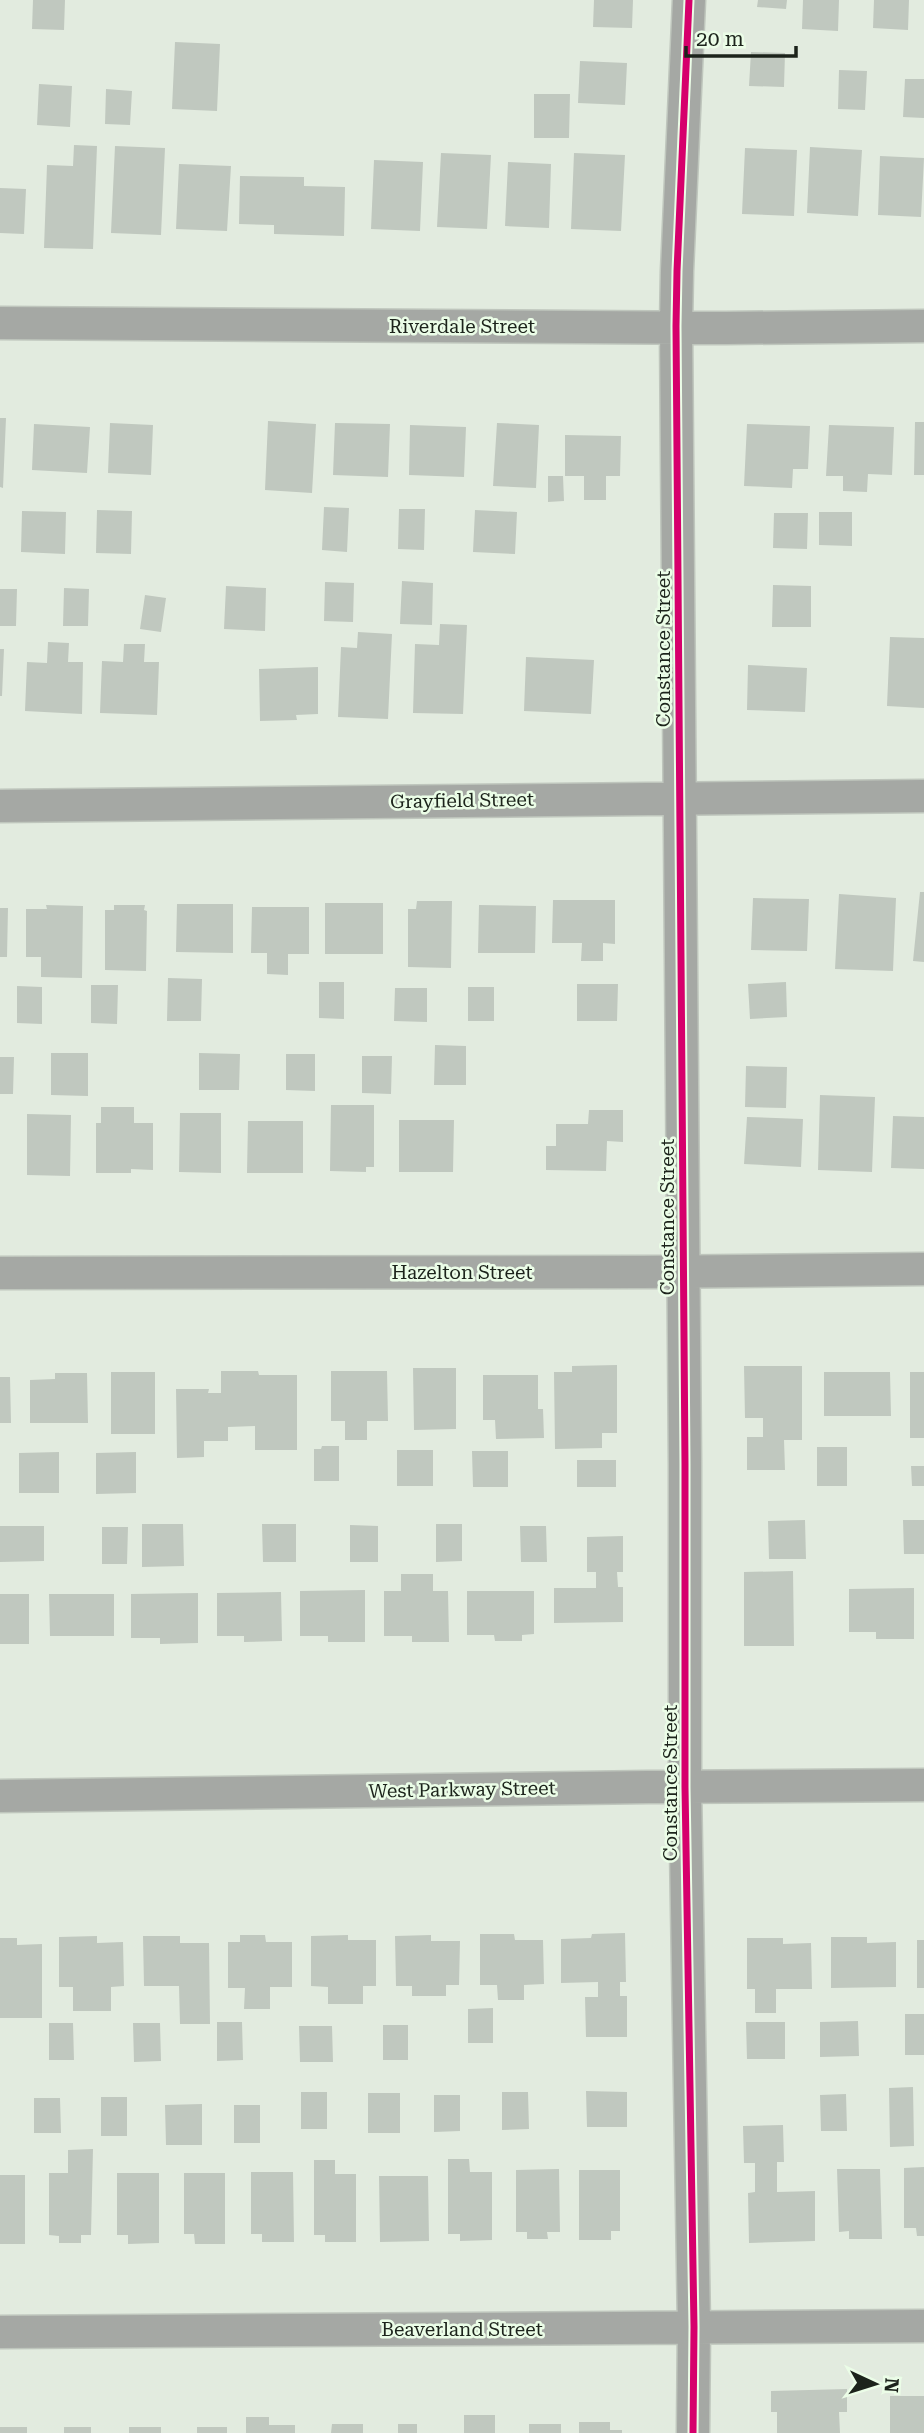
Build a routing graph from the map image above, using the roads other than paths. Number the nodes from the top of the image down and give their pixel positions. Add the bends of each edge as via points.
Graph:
1 (689, 0) edge
2 (0, 323) edge
3 (676, 326) junction
4 (924, 326) edge
5 (924, 796) edge
6 (680, 797) junction
7 (0, 806) edge
8 (924, 1269) edge
9 (684, 1272) junction
10 (0, 1273) edge
11 (924, 1785) edge
12 (685, 1787) junction
13 (0, 1796) edge
14 (924, 2326) edge
15 (694, 2327) junction
16 (0, 2332) edge
17 (693, 2433) edge

1 - 3 street, Constance Street
2 - 3 street, Riverdale Street
3 - 4 street, Riverdale Street
3 - 6 street, Constance Street
5 - 6 street, Grayfield Street
6 - 7 street, Grayfield Street
6 - 9 street, Constance Street
8 - 9 street, Hazelton Street
9 - 10 street, Hazelton Street
9 - 12 street, Constance Street
11 - 12 street, West Parkway Street
12 - 13 street, West Parkway Street
12 - 15 street, Constance Street
14 - 15 street, Beaverland Street
15 - 16 street, Beaverland Street
15 - 17 street, Constance Street

